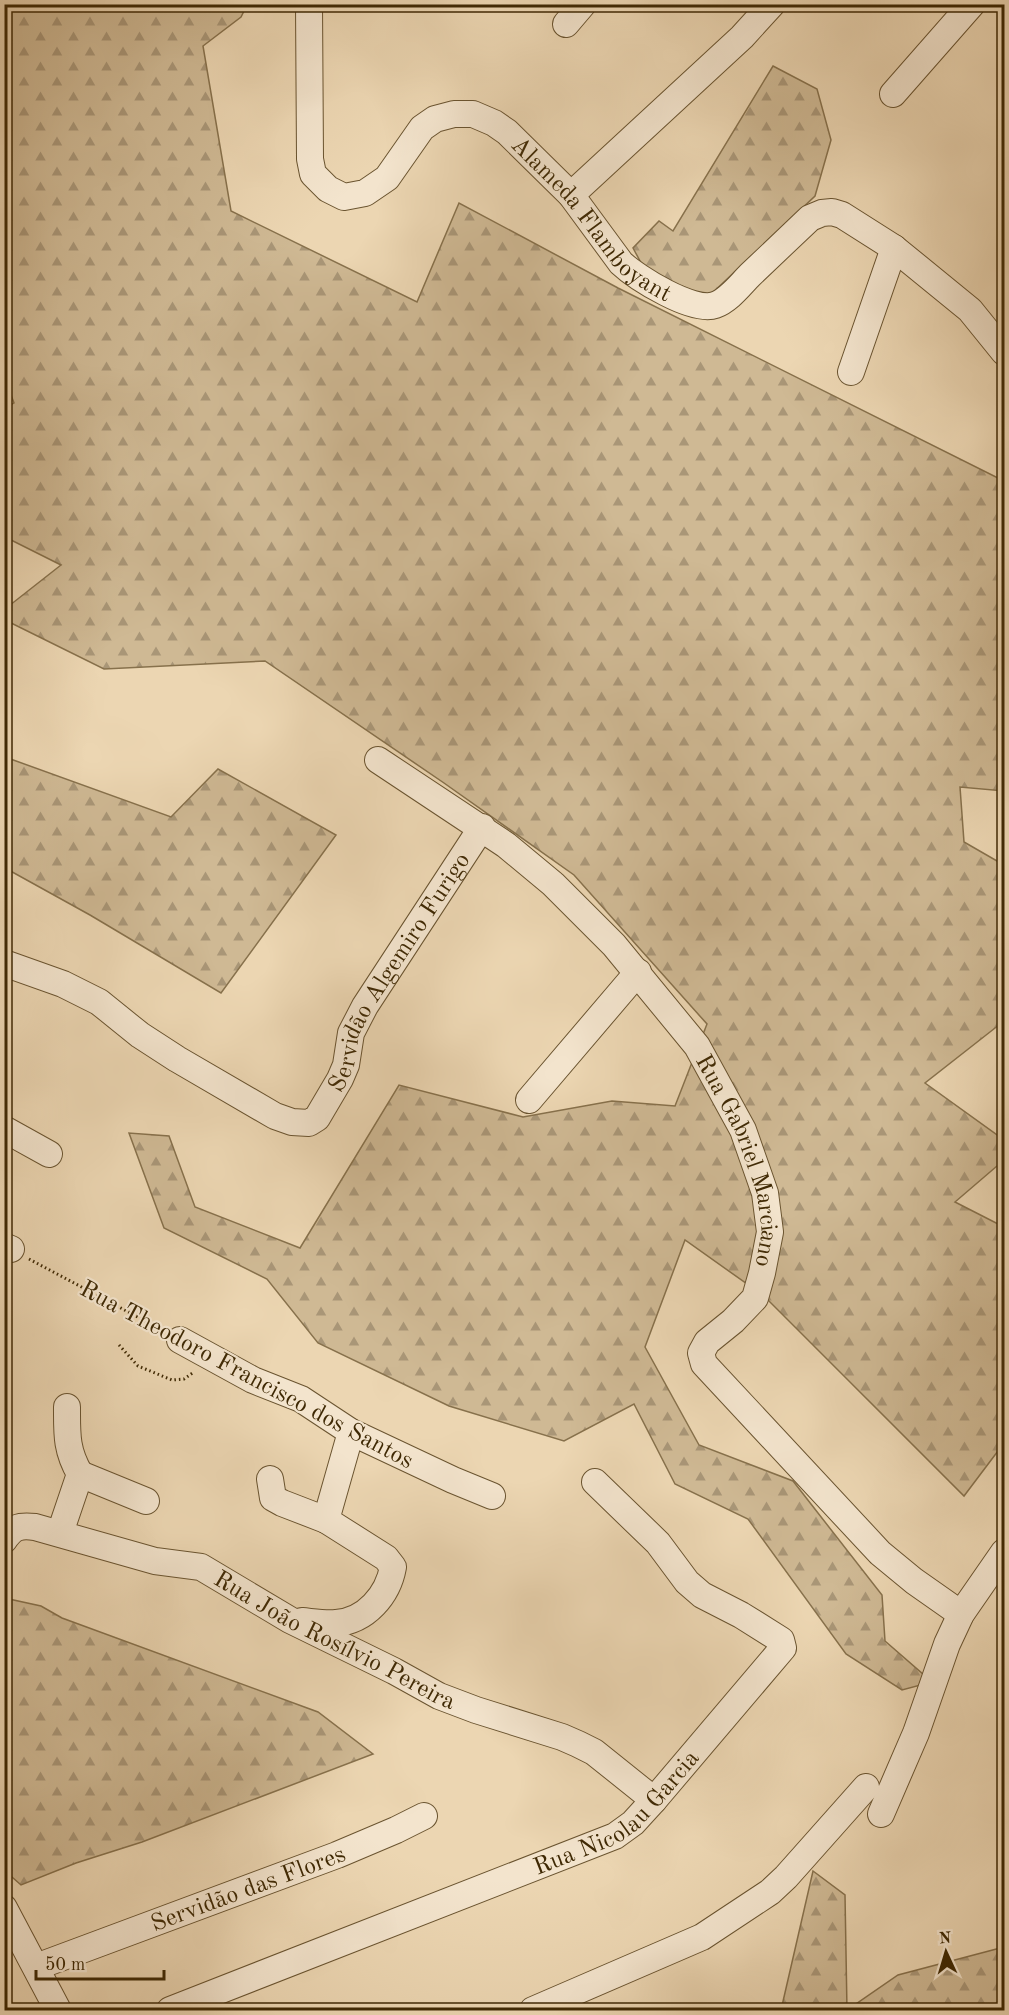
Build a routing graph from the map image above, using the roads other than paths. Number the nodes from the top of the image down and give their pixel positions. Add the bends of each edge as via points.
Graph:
1 (309, 4) edge
2 (583, 4) edge
3 (772, 4) edge
4 (972, 4) edge
5 (566, 24) dead end
6 (893, 94) dead end
7 (571, 195) junction
8 (894, 249) junction
9 (1005, 352) edge
10 (850, 372) dead end
11 (378, 760) dead end
12 (482, 827) junction
13 (4, 963) edge
14 (638, 972) junction
15 (529, 1100) dead end
16 (4, 1129) edge
17 (49, 1154) dead end
18 (180, 1340) road end
19 (67, 1407) dead end
20 (351, 1432) junction
21 (80, 1474) junction
22 (270, 1479) dead end
23 (595, 1482) dead end
24 (492, 1496) dead end
25 (146, 1501) dead end
26 (326, 1520) junction
27 (60, 1533) junction
28 (4, 1540) edge
29 (1005, 1552) edge
30 (961, 1614) junction
31 (290, 1620) junction
32 (866, 1787) dead end
33 (654, 1800) junction
34 (881, 1814) dead end
35 (424, 1816) dead end
36 (4, 1908) edge
37 (36, 1967) junction
38 (58, 2010) edge
39 (170, 2010) edge
40 (533, 2010) edge

1 - 7 street, Alameda Flamboyant via 310,159 313,174 327,189 344,197 365,193 387,178 422,128 435,119 473,114 507,132
2 - 5 street
3 - 7 street via 742,37
4 - 6 street
7 - 8 street, Alameda Flamboyant via 630,272 683,300 705,306 725,299 810,218 822,213 842,215
8 - 9 street, Alameda Flamboyant via 970,310
8 - 10 street
11 - 12 street, Rua Gabriel Marciano
12 - 13 street, Servidão Algemiro Furigo via 356,1021 340,1079 317,1118 309,1123 275,1116 177,1059 99,1002
12 - 14 street, Rua Gabriel Marciano via 553,884
14 - 15 street
14 - 30 street, Rua Gabriel Marciano via 697,1046 743,1130 765,1193 770,1232 755,1298 707,1342 701,1353 704,1364 880,1554
16 - 17 street
18 - 20 street, Rua Theodoro Francisco dos Santos via 253,1380 301,1399
19 - 21 street via 67,1443
20 - 24 street, Rua Theodoro Francisco dos Santos
20 - 26 street
21 - 25 street
21 - 27 street
22 - 26 street via 273,1498
23 - 33 street, Rua Nicolau Garcia via 658,1543 687,1582 702,1595 781,1640 783,1648
26 - 31 street via 386,1558 393,1567 390,1584 355,1619 338,1623
27 - 28 street, Rua João Rosílvio Pereira via 22,1526 12,1528
27 - 31 street, Rua João Rosílvio Pereira via 155,1561 201,1567
29 - 30 street
30 - 34 street via 946,1644 904,1765
31 - 33 street, Rua João Rosílvio Pereira via 440,1696 578,1744 594,1752
32 - 40 street via 786,1877 702,1937
33 - 39 street, Rua Nicolau Garcia via 625,1829 603,1842
35 - 37 street, Servidão das Flores via 347,1851
36 - 37 street
37 - 38 street

